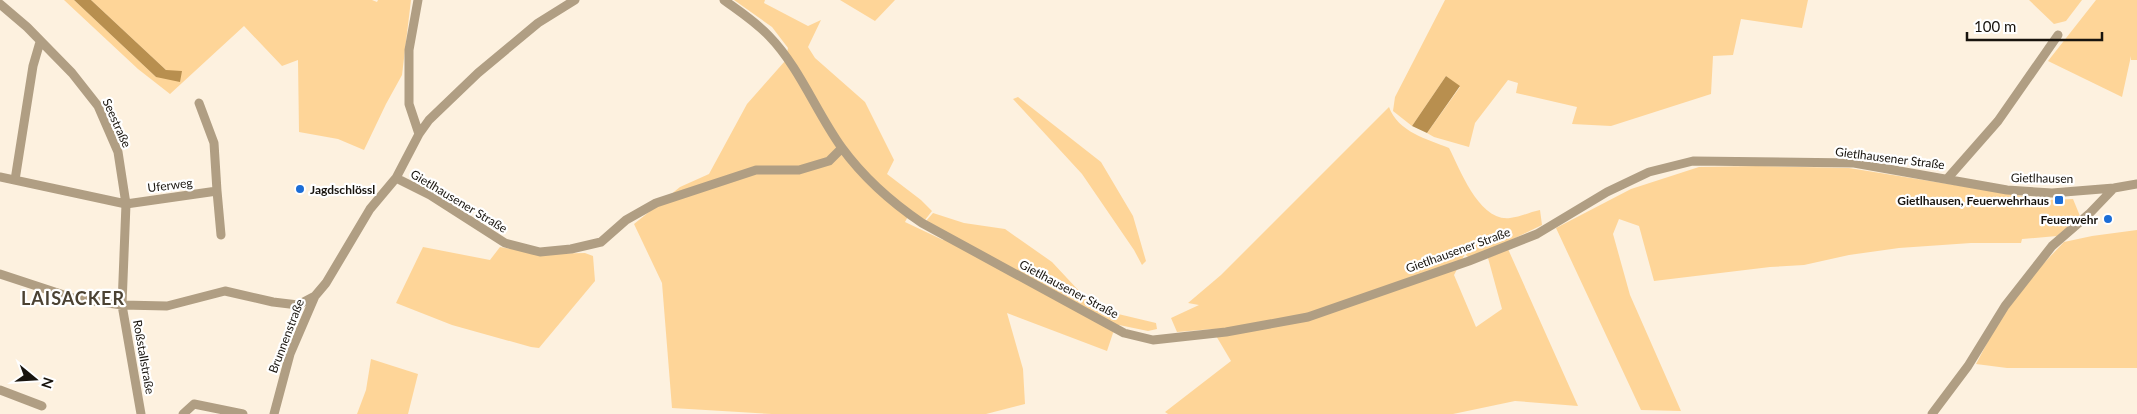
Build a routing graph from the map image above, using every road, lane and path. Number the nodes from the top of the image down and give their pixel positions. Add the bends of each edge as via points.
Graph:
1 (418, 0) edge
2 (575, 0) edge
3 (724, 0) edge
4 (0, 4) edge
5 (2058, 35) dead end
6 (40, 42) junction
7 (198, 103) dead end
8 (419, 134) junction
9 (842, 148) junction
10 (0, 177) edge
11 (396, 178) junction
12 (1947, 179) junction
13 (15, 180) junction
14 (2137, 184) edge
15 (2114, 188) junction
16 (217, 191) junction
17 (126, 204) junction
18 (221, 235) dead end
19 (0, 274) edge
20 (315, 296) junction
21 (122, 305) junction
22 (0, 390) edge
23 (42, 406) dead end
24 (141, 414) edge
25 (183, 414) edge
26 (243, 414) edge
27 (274, 414) edge
28 (1932, 414) edge

1 - 8 street via 409,50 409,104
2 - 8 street, Gietlhausener Straße via 538,22 483,68 429,120
3 - 9 street, Gietlhausener Straße via 769,35 785,55
4 - 6 street, Seestraße via 28,27
5 - 12 street, Gietlhausener Straße via 1998,121
6 - 13 street via 33,66
6 - 17 street, Seestraße via 66,66 98,106 118,152
7 - 16 street via 214,143
8 - 11 street, Gietlhausener Straße
9 - 11 street, Gietlhausener Straße via 830,161 799,170 756,170 656,203 626,220 601,242 540,252 505,243 430,195
9 - 12 street, Gietlhausener Straße via 872,184 922,223 1124,333 1154,340 1226,332 1308,317 1469,261 1528,237 1649,172 1693,161 1854,164
10 - 13 street
11 - 20 street, Gietlhausener Straße via 370,208
12 - 15 street, Gietlhausen via 2016,191 2052,193
13 - 17 street
14 - 15 street, Gietlhausen
15 - 28 street via 2052,246 2005,306 1968,366
16 - 17 street, Uferweg
16 - 18 street
17 - 21 street, Seestraße
19 - 21 street via 73,298
20 - 21 street via 298,305 225,292 167,306
20 - 27 street, Brunnenstraße via 290,354
21 - 24 street, Roßstallstraße
22 - 23 street
25 - 26 street via 194,404

